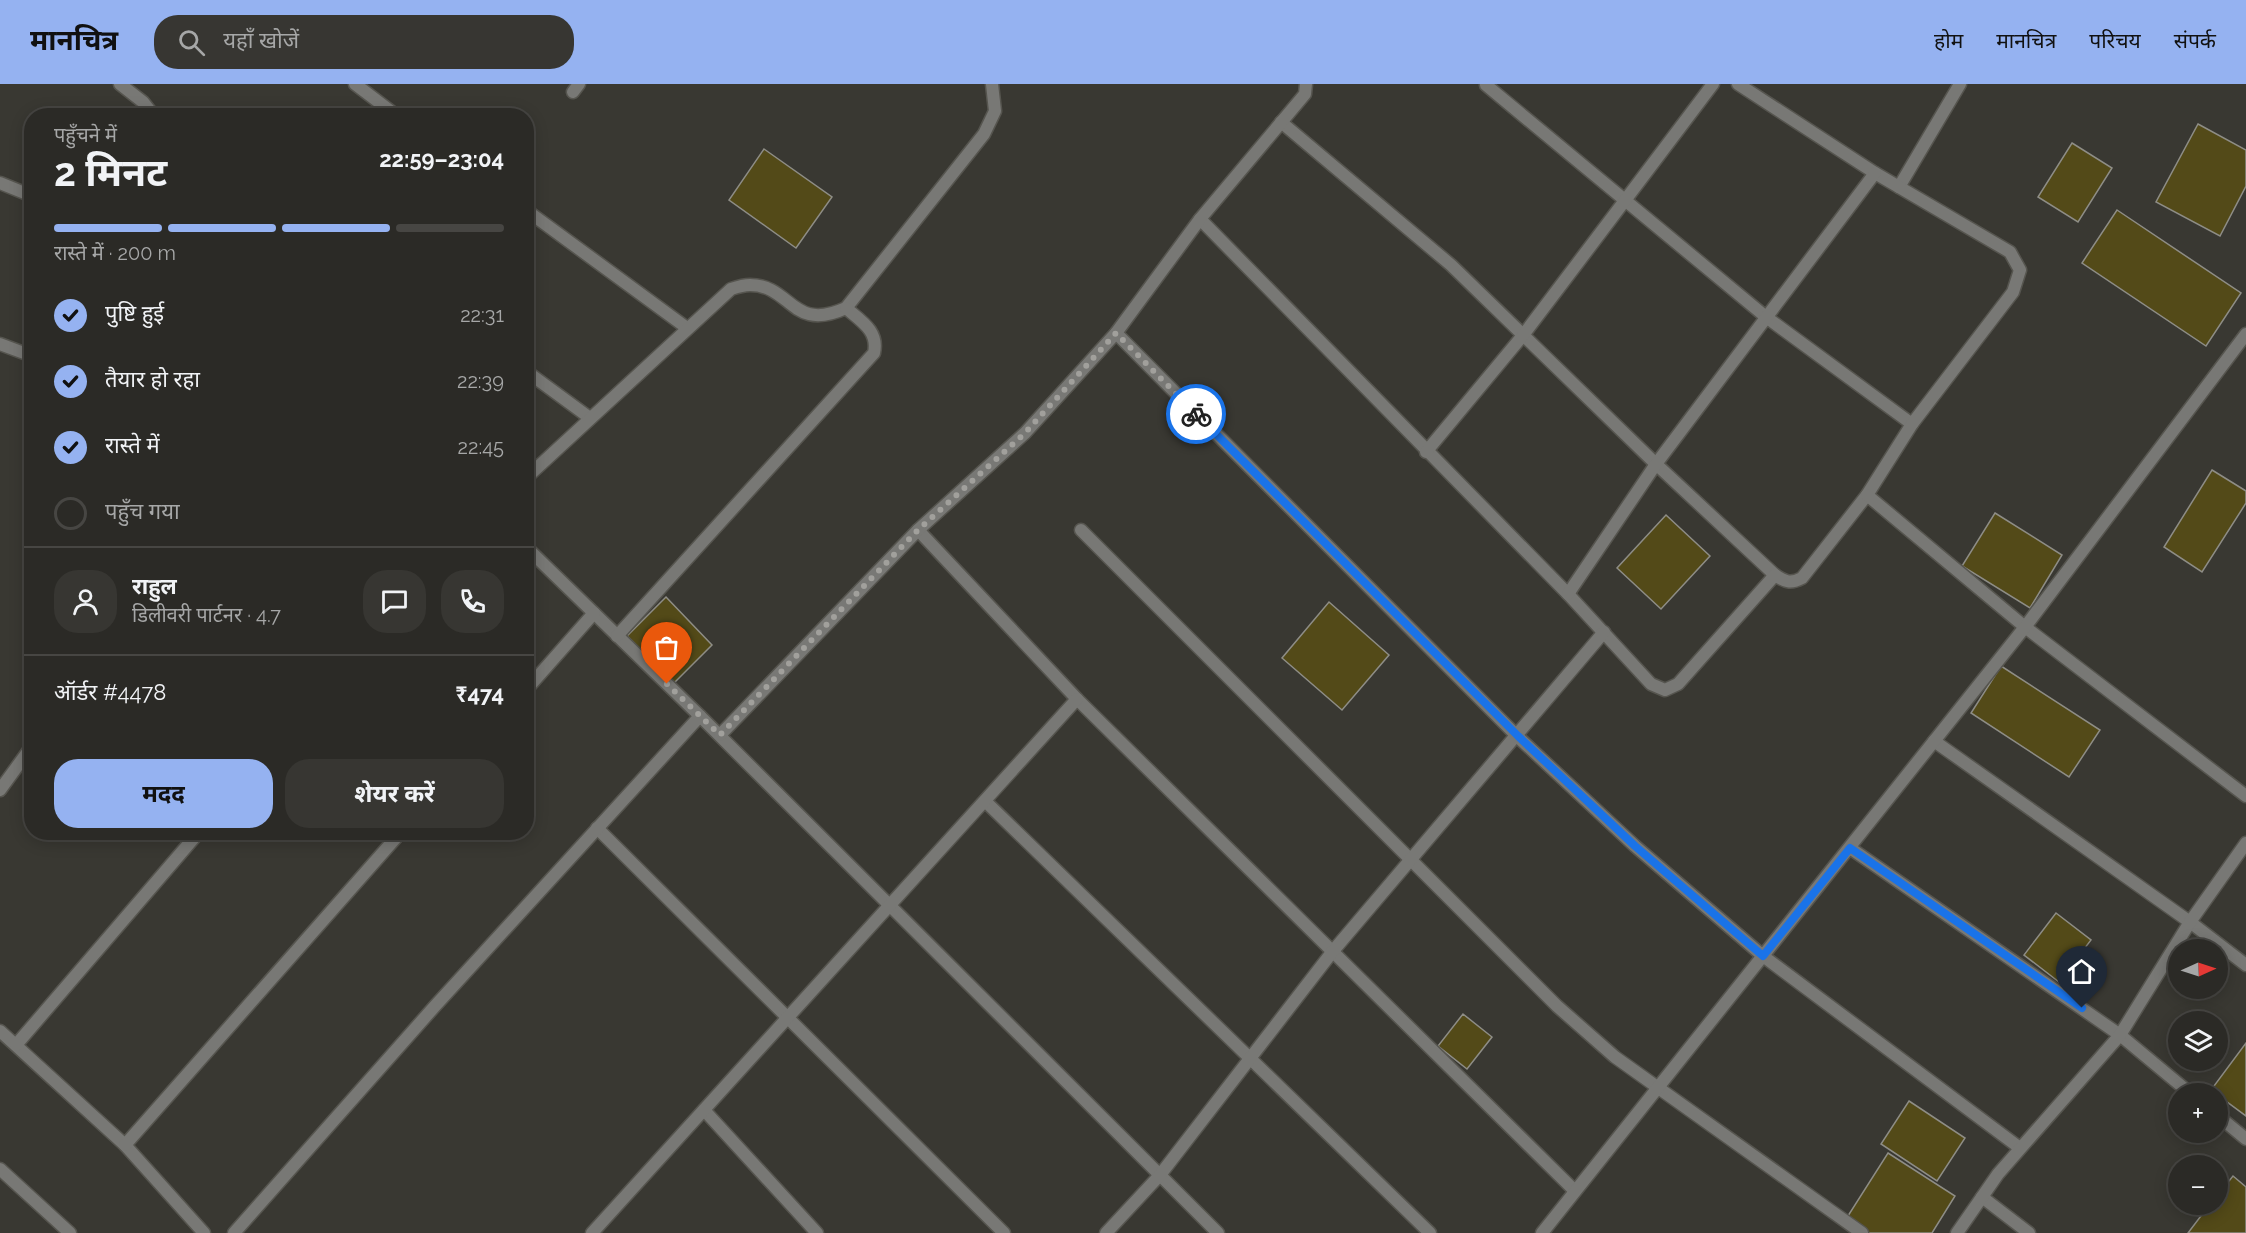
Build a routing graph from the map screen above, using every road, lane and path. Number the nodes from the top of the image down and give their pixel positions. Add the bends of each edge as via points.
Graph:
1 (120, 84) edge
2 (355, 84) edge
3 (992, 84) edge
4 (1306, 84) edge
5 (1713, 84) edge
6 (1738, 84) edge
7 (1960, 84) edge
8 (1486, 85) edge
9 (148, 108) edge
10 (387, 108) edge
11 (1281, 122) junction
12 (1875, 173) junction
13 (0, 183) edge
14 (1899, 187) junction
15 (24, 193) edge
16 (1627, 201) junction
17 (534, 216) edge
18 (1200, 219) junction
19 (846, 308) junction
20 (1766, 317) junction
21 (687, 328) junction
22 (1116, 333) junction
23 (1524, 334) junction
24 (2246, 334) edge
25 (0, 344) edge
26 (24, 353) edge
27 (534, 376) edge
28 (590, 418) junction
29 (1912, 424) junction
30 (1426, 452) junction
31 (1656, 464) junction
32 (534, 470) edge
33 (1867, 495) junction
34 (918, 530) junction
35 (1081, 530) dead end
36 (534, 556) edge
37 (1775, 576) junction
38 (1568, 594) junction
39 (594, 613) junction
40 (2025, 627) junction
41 (1604, 632) junction
42 (617, 636) junction
43 (534, 681) edge
44 (1077, 699) junction
45 (700, 716) junction
46 (720, 735) junction
47 (1518, 736) junction
48 (1934, 741) junction
49 (24, 757) edge
50 (0, 790) edge
51 (2246, 796) edge
52 (985, 801) junction
53 (597, 828) junction
54 (192, 840) edge
55 (393, 840) edge
56 (2246, 843) edge
57 (1850, 848) junction
58 (1411, 861) junction
59 (890, 905) junction
60 (2190, 922) junction
61 (1334, 951) junction
62 (1763, 956) junction
63 (2246, 965) edge
64 (788, 1017) junction
65 (0, 1031) edge
66 (2120, 1035) junction
67 (15, 1045) junction
68 (1250, 1060) junction
69 (2178, 1083) edge
70 (1658, 1088) junction
71 (704, 1110) junction
72 (2228, 1124) edge
73 (2246, 1139) edge
74 (125, 1145) junction
75 (2020, 1148) junction
76 (0, 1169) edge
77 (1160, 1175) junction
78 (1575, 1191) junction
79 (1982, 1197) junction
80 (70, 1233) edge
81 (204, 1233) edge
82 (234, 1233) edge
83 (592, 1233) edge
84 (817, 1233) edge
85 (1004, 1233) edge
86 (1106, 1233) edge
87 (1218, 1233) edge
88 (1430, 1233) edge
89 (1542, 1233) edge
90 (1862, 1233) edge
91 (1957, 1233) edge
92 (2029, 1233) edge

1 - 9 street
2 - 10 street
3 - 19 street via 994,111 984,134
4 - 11 street via 1305,94
5 - 16 street
6 - 12 street
7 - 14 street
8 - 16 street
11 - 18 street
11 - 23 street via 1443,258
12 - 14 street
12 - 20 street
13 - 15 street
14 - 29 street via 2010,252 2020,270 2013,292
16 - 20 street
16 - 23 street
17 - 21 street
18 - 22 street
18 - 30 street
19 - 21 street via 827,317 808,315 766,289 750,285 731,289
19 - 42 street via 873,332 874,353
20 - 29 street
20 - 31 street
21 - 28 street
22 - 34 street via 1025,433
22 - 47 street
23 - 30 street
23 - 31 street
24 - 40 street
25 - 26 street
27 - 28 street
28 - 32 street
29 - 33 street
30 - 38 street
31 - 37 street
31 - 38 street
33 - 37 street via 1802,578 1784,582
33 - 40 street
34 - 44 street
34 - 46 street
35 - 58 street
36 - 39 street
37 - 41 street via 1678,684 1665,690 1651,684
38 - 41 street
39 - 42 street
39 - 43 street
40 - 48 street
40 - 51 street
41 - 47 street
42 - 45 street
44 - 52 street
44 - 61 street
45 - 46 street
45 - 53 street
46 - 59 street
47 - 58 street
47 - 62 street via 1635,846
48 - 57 street
48 - 60 street
49 - 50 street
52 - 59 street
52 - 68 street
53 - 64 street
53 - 82 street
54 - 67 street
55 - 74 street
56 - 60 street
57 - 62 street
57 - 66 street
58 - 61 street
58 - 70 street via 1557,1006 1615,1057
59 - 64 street
59 - 77 street
60 - 63 street
60 - 66 street
61 - 68 street
61 - 78 street
62 - 70 street
62 - 75 street
64 - 71 street
64 - 85 street
65 - 67 street
66 - 69 street
66 - 75 street
67 - 74 street
68 - 77 street
68 - 88 street
70 - 78 street
70 - 90 street
71 - 83 street
71 - 84 street
72 - 73 street
74 - 81 street
75 - 79 street
76 - 80 street
77 - 86 street
77 - 87 street
78 - 89 street
79 - 91 street
79 - 92 street

